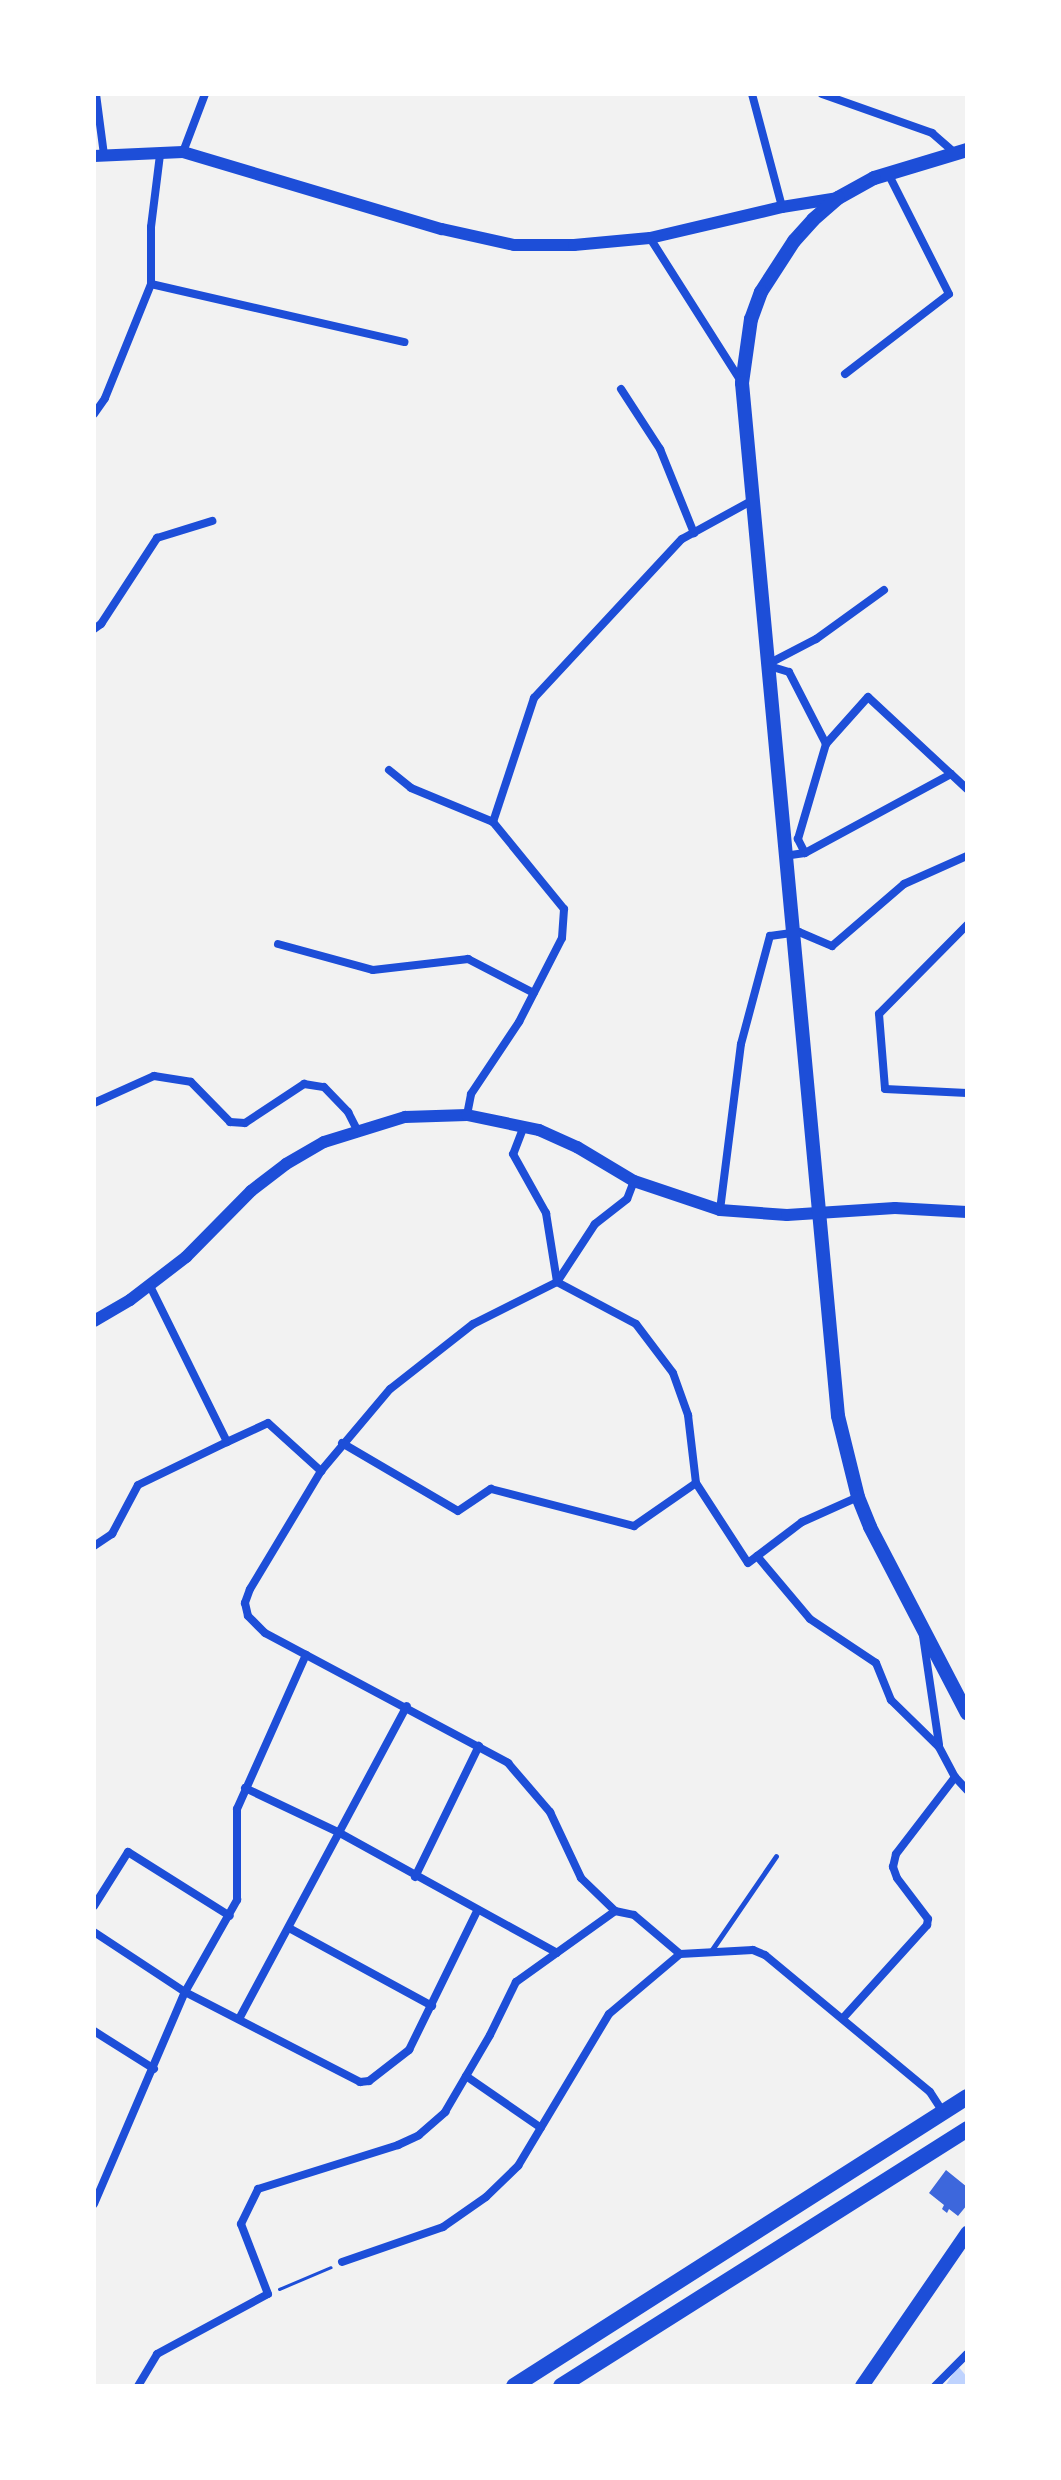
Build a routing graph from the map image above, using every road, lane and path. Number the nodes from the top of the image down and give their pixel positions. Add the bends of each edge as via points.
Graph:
1 (96, 94) edge
2 (205, 94) edge
3 (752, 94) edge
4 (822, 94) edge
5 (183, 152) junction
6 (961, 152) edge
7 (160, 155) junction
8 (99, 156) edge
9 (888, 173) junction
10 (838, 198) junction
11 (782, 207) junction
12 (650, 238) junction
13 (151, 284) junction
14 (404, 342) dead end
15 (845, 374) dead end
16 (742, 383) junction
17 (621, 389) dead end
18 (94, 414) edge
19 (751, 501) junction
20 (212, 521) dead end
21 (694, 533) junction
22 (884, 590) dead end
23 (94, 629) edge
24 (766, 665) junction
25 (826, 744) junction
26 (389, 770) dead end
27 (951, 774) junction
28 (967, 789) edge
29 (493, 822) junction
30 (805, 853) junction
31 (784, 856) junction
32 (967, 856) edge
33 (967, 925) edge
34 (791, 933) junction
35 (278, 944) dead end
36 (534, 993) junction
37 (967, 1093) edge
38 (94, 1103) edge
39 (467, 1115) junction
40 (524, 1126) junction
41 (357, 1130) junction
42 (634, 1181) junction
43 (720, 1210) junction
44 (967, 1212) edge
45 (818, 1213) junction
46 (557, 1282) junction
47 (150, 1286) junction
48 (94, 1321) edge
49 (227, 1442) junction
50 (342, 1443) junction
51 (321, 1471) junction
52 (696, 1483) junction
53 (858, 1497) junction
54 (94, 1546) edge
55 (757, 1556) junction
56 (922, 1631) junction
57 (306, 1655) junction
58 (407, 1706) junction
59 (966, 1710) edge
60 (479, 1746) junction
61 (939, 1747) junction
62 (955, 1777) junction
63 (245, 1788) junction
64 (967, 1790) edge
65 (338, 1832) junction
66 (776, 1856) dead end
67 (415, 1877) junction
68 (94, 1906) edge
69 (477, 1911) junction
70 (615, 1911) junction
71 (230, 1916) junction
72 (289, 1928) junction
73 (94, 1932) edge
74 (710, 1952) junction
75 (557, 1953) junction
76 (680, 1954) junction
77 (185, 1992) junction
78 (432, 2006) junction
79 (844, 2017) junction
80 (239, 2019) junction
81 (94, 2031) edge
82 (154, 2069) junction
83 (466, 2076) junction
84 (967, 2097) edge
85 (943, 2112) junction
86 (541, 2128) junction
87 (967, 2129) edge
88 (94, 2204) edge
89 (967, 2233) edge
90 (342, 2262) joint
91 (268, 2294) junction
92 (967, 2354) edge
93 (138, 2386) edge
94 (514, 2386) edge
95 (561, 2386) edge
96 (862, 2386) edge
97 (935, 2386) edge

1 - 8 street
2 - 5 street
3 - 11 street
4 - 6 street via 932,133
5 - 7 street
5 - 12 street via 442,229 514,245
6 - 9 main road
7 - 8 street
7 - 13 street
9 - 10 main road
9 - 15 street via 949,294
10 - 11 street
10 - 16 main road via 794,241 761,292 751,319
11 - 12 street
12 - 16 street
13 - 14 street
13 - 18 street
16 - 19 main road
17 - 21 street via 660,449
19 - 21 street
19 - 24 main road
20 - 23 street via 157,538
21 - 29 street via 682,539 534,698
22 - 24 street via 816,639
24 - 25 street via 789,672
24 - 31 main road
25 - 27 street via 868,697
25 - 30 street via 798,839
26 - 29 street via 411,788
27 - 28 street
27 - 30 street
29 - 36 street via 564,909 562,938
30 - 31 street
31 - 34 main road
32 - 34 street via 904,884 832,946
33 - 37 street via 879,1014 885,1089
34 - 43 street via 770,936 764,949 741,1044
34 - 45 main road
35 - 36 street via 373,970 468,959
36 - 39 street via 471,1094
38 - 41 street via 154,1076 191,1082 230,1122 245,1123 304,1084 324,1087
39 - 40 street
39 - 41 street via 405,1117
40 - 42 street via 577,1147
40 - 46 street via 513,1154 546,1213
41 - 47 street via 304,1153 263,1182
42 - 43 street
42 - 46 street via 627,1199 595,1224
43 - 45 street
44 - 45 street via 895,1208
45 - 53 main road via 838,1416
46 - 50 street via 499,1309 437,1349 390,1389
46 - 52 street via 636,1324 673,1373 688,1415
47 - 48 street
47 - 49 street
49 - 51 street via 268,1423
49 - 54 street via 138,1485 112,1534
50 - 51 street
50 - 52 street via 458,1511 491,1489 634,1526
51 - 57 street via 245,1603 253,1624
52 - 55 street via 748,1563
53 - 55 street via 802,1522
53 - 56 main road
55 - 61 street via 810,1619 876,1663 891,1700
56 - 59 main road
56 - 61 street
57 - 58 street
57 - 63 street
58 - 60 street
58 - 65 street
60 - 67 street
60 - 70 street via 508,1763 550,1812 581,1878
61 - 62 street
62 - 64 street
62 - 79 street via 896,1854 893,1867 927,1925
63 - 65 street
63 - 71 street via 237,1809 237,1900
65 - 67 street
65 - 72 street
66 - 74 lane
67 - 69 street
68 - 71 street via 128,1852
69 - 75 street
69 - 78 street
70 - 75 street
70 - 76 street via 634,1915
71 - 77 street
72 - 78 street
72 - 80 street
73 - 77 street
74 - 76 street
74 - 79 street via 753,1950 765,1955
75 - 83 street via 516,1982
76 - 86 street via 609,2014
77 - 80 street
77 - 82 street
78 - 80 street via 409,2050 369,2081 360,2082
79 - 85 street via 930,2092
81 - 82 street
82 - 88 street
83 - 86 street
83 - 91 street via 445,2112 419,2135 258,2189 241,2224
84 - 85 highway
85 - 94 highway
86 - 90 street via 518,2166 457,2218 421,2237
87 - 95 highway
89 - 96 main road
90 - 91 path
91 - 93 street via 157,2354
92 - 97 street

